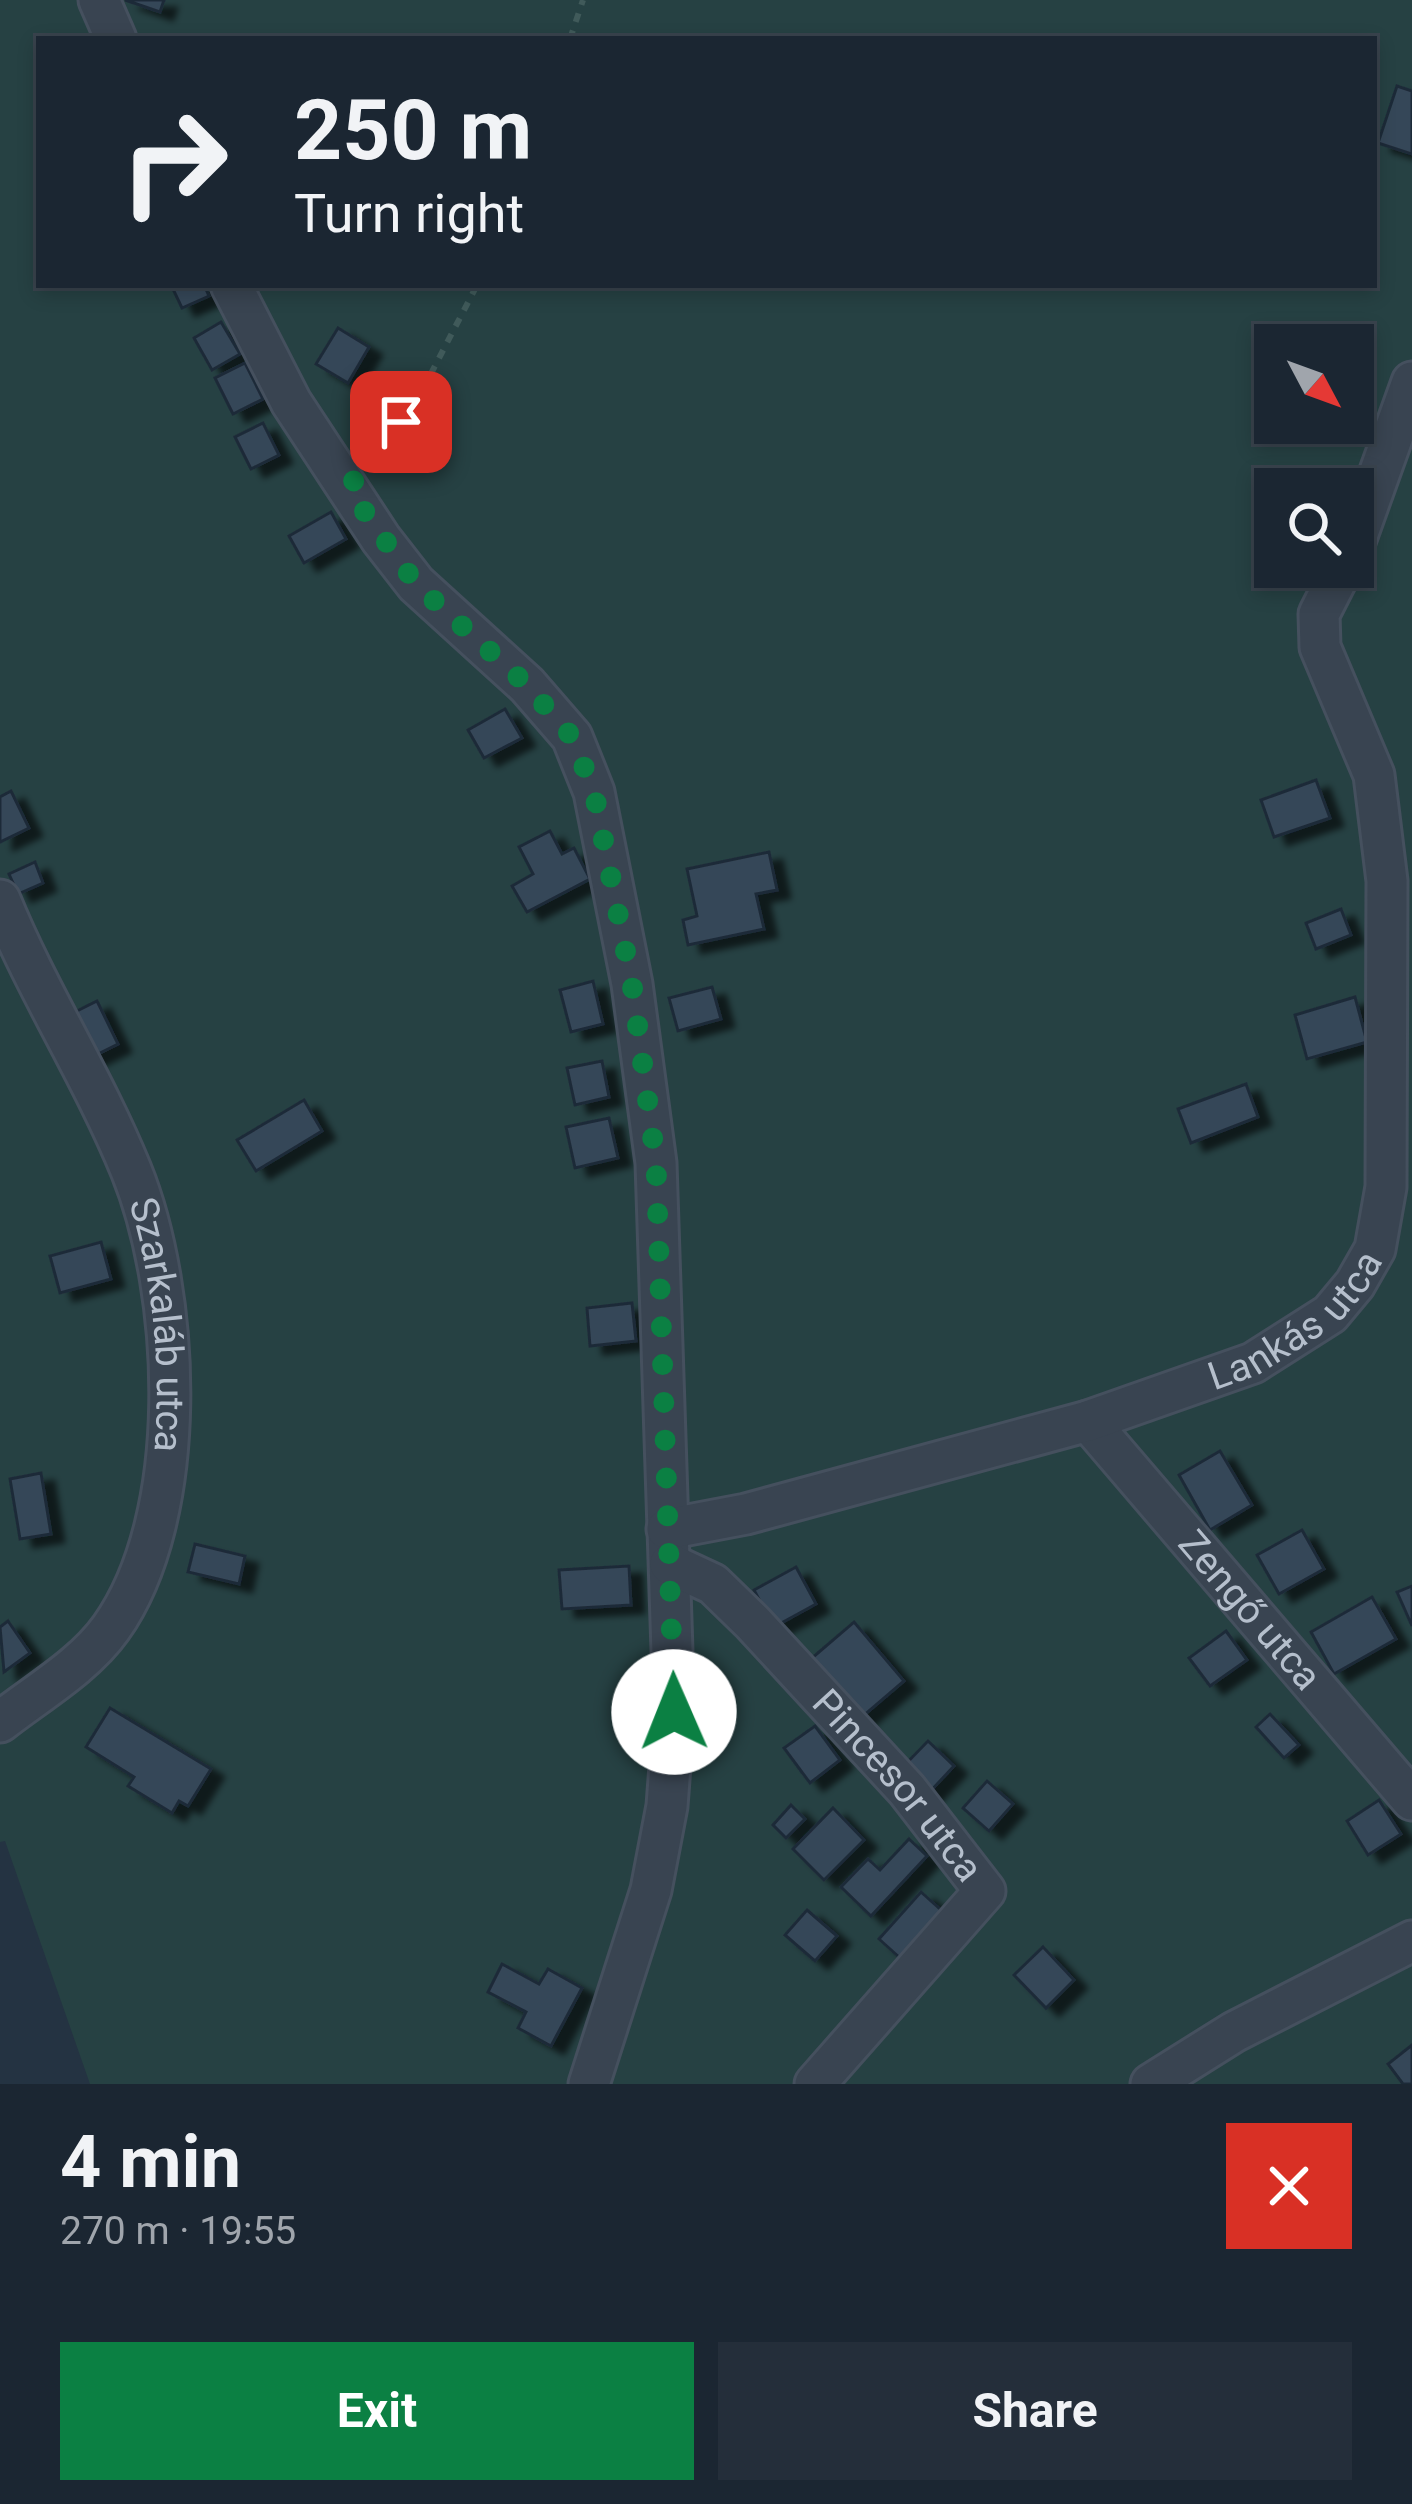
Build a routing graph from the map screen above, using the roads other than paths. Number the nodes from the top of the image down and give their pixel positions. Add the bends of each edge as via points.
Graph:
1 (99, 0) edge
2 (115, 36) edge
3 (232, 288) edge
4 (1412, 382) edge
5 (1374, 488) edge
6 (1332, 588) edge
7 (0, 899) edge
8 (1088, 1421) junction
9 (669, 1546) junction
10 (0, 1721) edge
11 (1412, 1800) edge
12 (1412, 1940) edge
13 (589, 2084) edge
14 (815, 2084) edge
15 (1151, 2084) edge

1 - 2 street
3 - 9 street via 291,402 416,584 572,737 594,792 656,1163
4 - 5 street
6 - 8 street, Lankás utca via 1319,614 1320,647 1374,775 1387,881 1386,1187 1376,1249 1330,1315 1290,1345
7 - 10 street, Szarkaláb utca via 147,1216 158,1256 170,1437 163,1505 134,1594 76,1664
8 - 9 street, Lankás utca via 746,1514
8 - 11 street, Zengő utca
9 - 13 street via 674,1712 667,1806 651,1889
9 - 14 street, Pincesor utca via 753,1623 907,1790 985,1891
12 - 15 street

